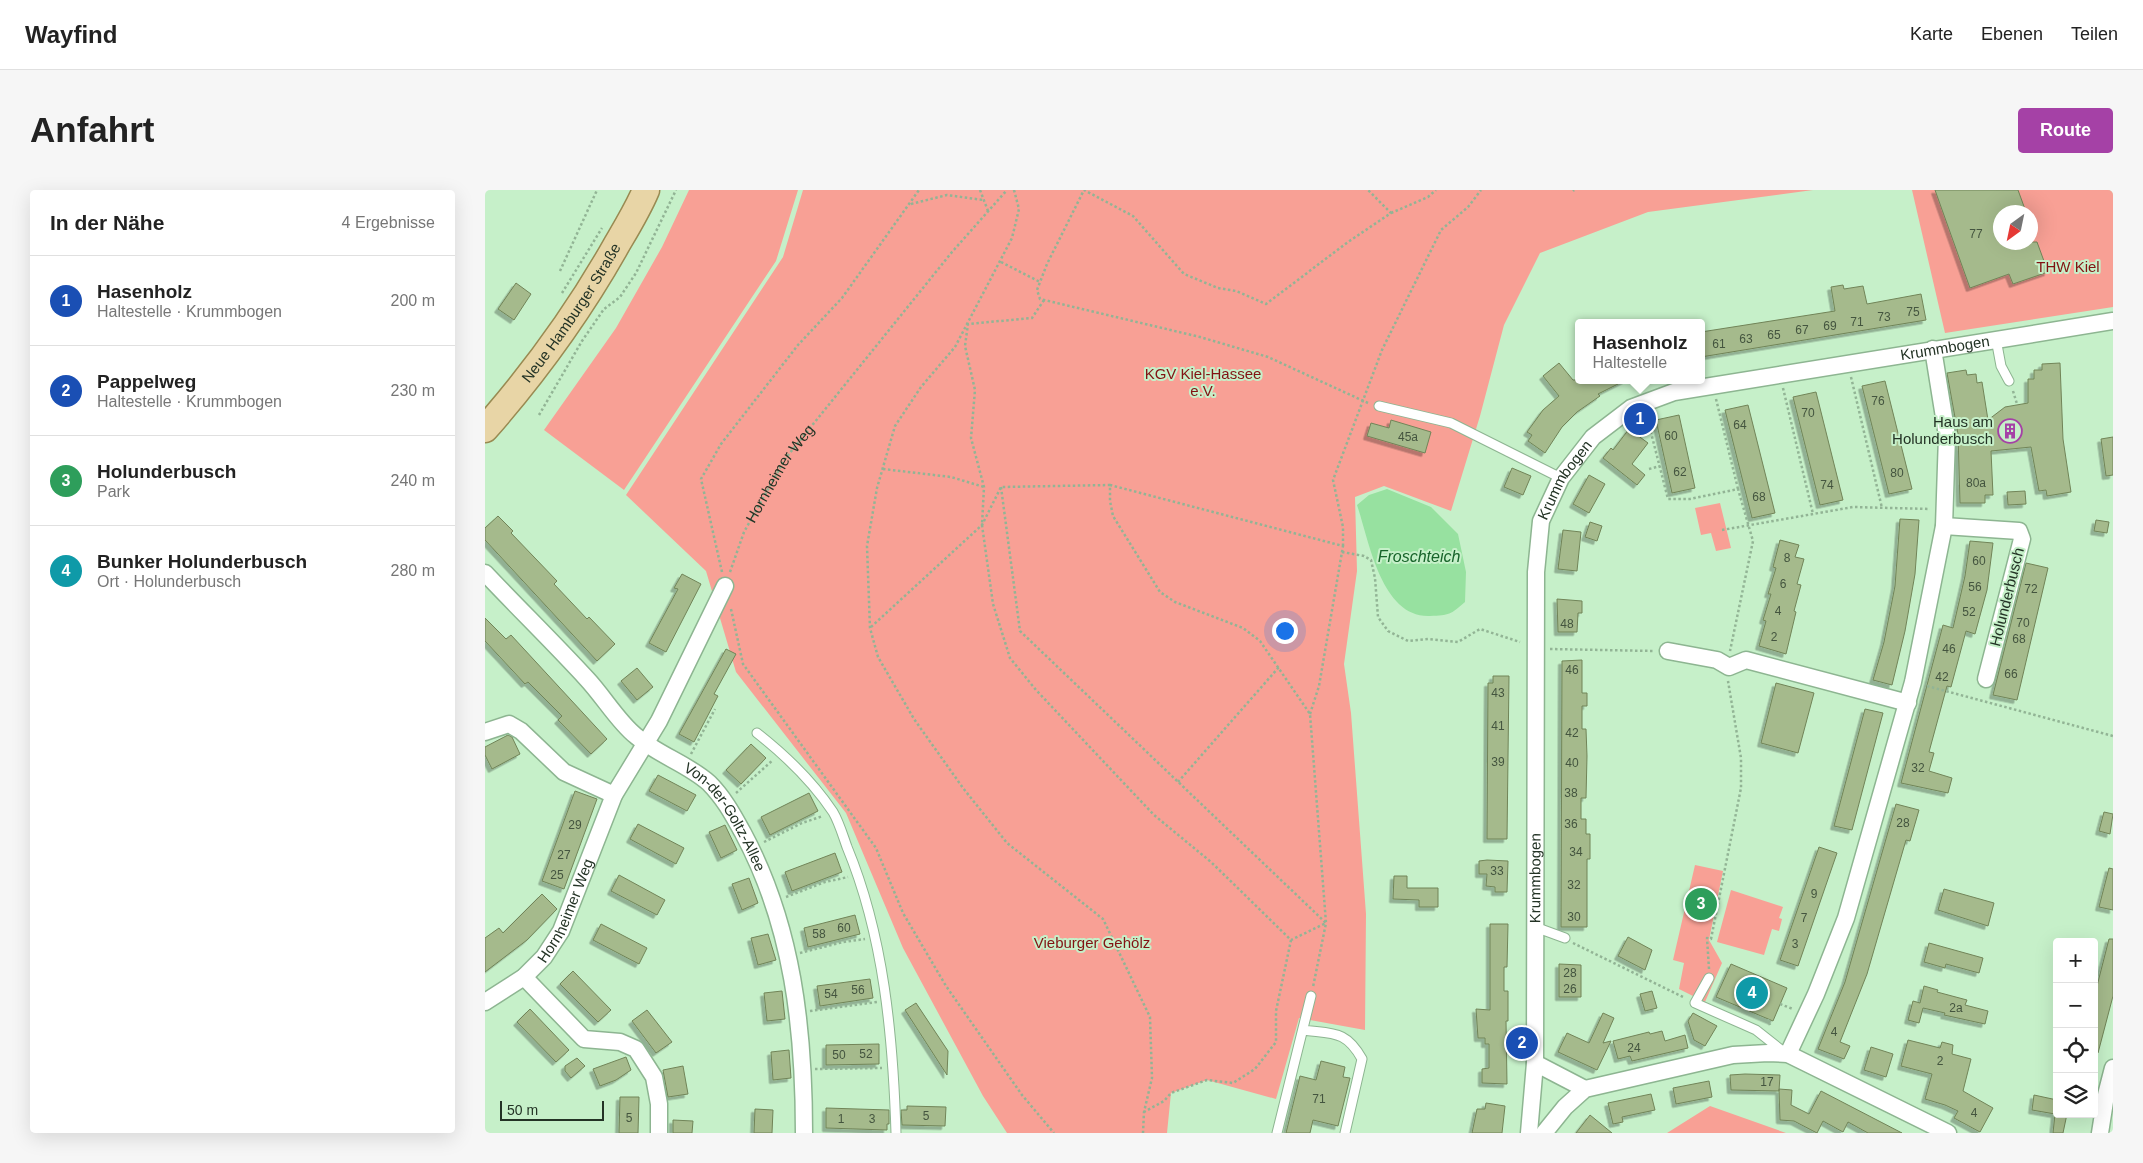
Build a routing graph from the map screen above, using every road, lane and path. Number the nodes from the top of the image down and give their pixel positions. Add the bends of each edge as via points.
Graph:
1 (597, 190) edge
2 (646, 190) edge
3 (676, 190) edge
4 (919, 190) edge
5 (981, 190) edge
6 (1007, 190) edge
7 (1014, 190) edge
8 (1084, 190) edge
9 (1368, 190) edge
10 (1436, 190) edge
11 (1481, 190) edge
12 (983, 200) junction
13 (911, 204) junction
14 (988, 211) junction
15 (1391, 213) junction
16 (605, 223) dead end
17 (1000, 262) junction
18 (560, 271) dead end
19 (1040, 282) junction
20 (560, 297) dead end
21 (1044, 300) junction
22 (2113, 321) edge
23 (968, 324) junction
24 (1996, 339) junction
25 (1933, 349) junction
26 (1848, 363) junction
27 (1780, 374) junction
28 (2009, 381) dead end
29 (1713, 386) junction
30 (1363, 402) junction
31 (1642, 404) junction
32 (1379, 406) joint
33 (539, 415) dead end
34 (485, 428) edge
35 (1660, 466) junction
36 (1649, 468) dead end
37 (883, 469) junction
38 (1561, 478) junction
39 (1110, 485) junction
40 (984, 487) junction
41 (1001, 487) junction
42 (1738, 490) junction
43 (1882, 508) junction
44 (1945, 509) junction
45 (1813, 514) junction
46 (982, 525) junction
47 (1748, 526) junction
48 (1944, 526) junction
49 (1722, 530) dead end
50 (1343, 546) junction
51 (1342, 552) junction
52 (488, 583) edge
53 (725, 586) junction
54 (870, 628) junction
55 (1537, 649) junction
56 (1668, 651) joint
57 (1279, 667) junction
58 (1729, 667) junction
59 (1986, 678) dead end
60 (1913, 682) junction
61 (1908, 703) junction
62 (715, 709) dead end
63 (1310, 714) junction
64 (485, 732) edge
65 (757, 733) dead end
66 (2113, 736) edge
67 (645, 742) junction
68 (782, 753) junction
69 (684, 766) junction
70 (1177, 782) junction
71 (615, 795) junction
72 (726, 803) junction
73 (833, 813) junction
74 (751, 848) junction
75 (859, 874) junction
76 (774, 902) junction
77 (1326, 923) junction
78 (1535, 927) junction
79 (874, 938) junction
80 (1565, 938) joint
81 (1291, 940) junction
82 (789, 956) junction
83 (524, 977) junction
84 (1709, 978) joint
85 (1311, 996) joint
86 (885, 1001) junction
87 (485, 1002) edge
88 (1695, 1003) junction
89 (798, 1013) junction
90 (1303, 1030) junction
91 (1788, 1054) junction
92 (1535, 1063) junction
93 (894, 1068) junction
94 (2113, 1068) edge
95 (804, 1069) junction
96 (1585, 1089) junction
97 (1144, 1112) junction
98 (659, 1133) edge
99 (804, 1133) edge
100 (895, 1133) edge
101 (1054, 1133) edge
102 (1143, 1133) edge
103 (1277, 1133) edge
104 (1345, 1133) edge
105 (1529, 1133) edge
106 (1544, 1133) edge
107 (1948, 1133) edge
108 (2100, 1133) edge

1 - 18 path
2 - 34 main road, Neue Hamburger Straße via 609,260 571,318 541,361
3 - 33 path via 636,273 620,297 604,309 582,341
4 - 13 path
5 - 12 path
6 - 14 path, Hornheimer Weg
7 - 17 path via 1019,208 1013,238
8 - 15 path via 1133,216 1184,274 1266,304
8 - 19 path
9 - 15 path
10 - 15 path via 1428,197
11 - 30 path via 1468,207 1441,230 1382,350
12 - 13 path via 947,195
12 - 14 path
13 - 53 path via 843,298 798,345 721,444 701,480
14 - 53 path, Hornheimer Weg via 785,459 744,532
16 - 20 path
17 - 19 path
17 - 23 path
19 - 21 path via 1037,290 1040,299
21 - 23 path via 1032,318
21 - 30 path via 1268,357
22 - 24 street, Krummbogen
23 - 37 path via 955,347 921,387 895,426
23 - 40 path via 965,346 975,390 971,438
24 - 25 street, Krummbogen
24 - 28 lane via 2001,366
25 - 26 street, Krummbogen
25 - 44 street via 1947,436
26 - 27 street, Krummbogen
26 - 43 path
27 - 29 street, Krummbogen
27 - 45 path
29 - 31 street, Krummbogen via 1674,392
29 - 42 path
30 - 32 path
30 - 50 path via 1333,480 1343,527
31 - 35 path
31 - 38 street, Krummbogen via 1631,408 1593,437
32 - 38 lane via 1451,423
35 - 36 path
35 - 42 path via 1668,499 1690,499
37 - 40 path via 951,477
37 - 54 path via 867,546
38 - 55 street, Krummbogen via 1541,521 1536,572
39 - 41 path
39 - 50 path
39 - 57 path via 1113,516 1160,592 1175,602 1243,628 1261,641
40 - 46 path
41 - 46 path
41 - 70 path via 1020,631
42 - 47 path
43 - 44 path
43 - 45 path via 1853,507
44 - 48 street
45 - 47 path
46 - 54 path
46 - 81 path via 993,604 1010,658 1154,816 1211,862
47 - 49 path
47 - 58 path via 1753,541 1730,647
48 - 59 street, Holunderbusch via 2019,531 2022,539
48 - 60 street
50 - 51 path
51 - 55 path via 1371,560 1378,617 1388,631 1408,641 1458,642 1481,629
51 - 63 path via 1319,686
52 - 67 street, Von-der-Goltz-Allee via 589,680 636,736
53 - 67 street, Hornheimer Weg via 659,721
53 - 101 path via 743,664 876,848 903,913 946,986 1022,1096
54 - 97 path via 878,658 913,719 968,795 1007,843 1103,919 1150,1017 1153,1078
55 - 56 path
55 - 78 street, Krummbogen
56 - 58 street via 1717,660
57 - 63 path
57 - 70 path
58 - 61 street via 1746,660
58 - 84 path via 1727,688 1741,758 1741,788 1711,939 1707,938
60 - 61 street
60 - 66 path
61 - 91 street via 1846,918
62 - 69 path
63 - 77 path
64 - 71 street via 509,724 521,731 564,772
65 - 68 lane
67 - 69 street, Von-der-Goltz-Allee
67 - 71 street, Hornheimer Weg
68 - 72 path
68 - 73 lane
69 - 72 street, Von-der-Goltz-Allee via 709,784
70 - 77 path
71 - 83 street, Hornheimer Weg via 561,931 544,957
72 - 74 street, Von-der-Goltz-Allee
73 - 74 path via 801,823
73 - 75 lane
74 - 76 street, Von-der-Goltz-Allee
75 - 76 path via 825,882
75 - 79 lane
76 - 82 street, Von-der-Goltz-Allee
77 - 81 path
77 - 85 path
78 - 80 lane
78 - 92 street, Krummbogen
79 - 82 path via 843,942
79 - 86 lane
80 - 88 path
81 - 97 path via 1276,1011 1276,1042 1255,1068 1233,1083 1207,1080 1171,1093 1164,1101
82 - 89 street, Von-der-Goltz-Allee
83 - 87 street, Hornheimer Weg
83 - 98 street via 584,1038 620,1042 636,1049 654,1077 659,1104
84 - 88 lane
85 - 90 lane
86 - 89 path
86 - 93 lane
88 - 91 lane via 1755,1030
89 - 95 street, Von-der-Goltz-Allee
90 - 103 lane
90 - 104 lane via 1341,1035 1354,1044 1362,1059
91 - 96 street via 1733,1055
91 - 107 street
92 - 96 street
92 - 105 street, Krummbogen
93 - 95 path
93 - 100 lane
94 - 108 street
95 - 99 street, Von-der-Goltz-Allee
96 - 106 street via 1565,1106
97 - 102 path

